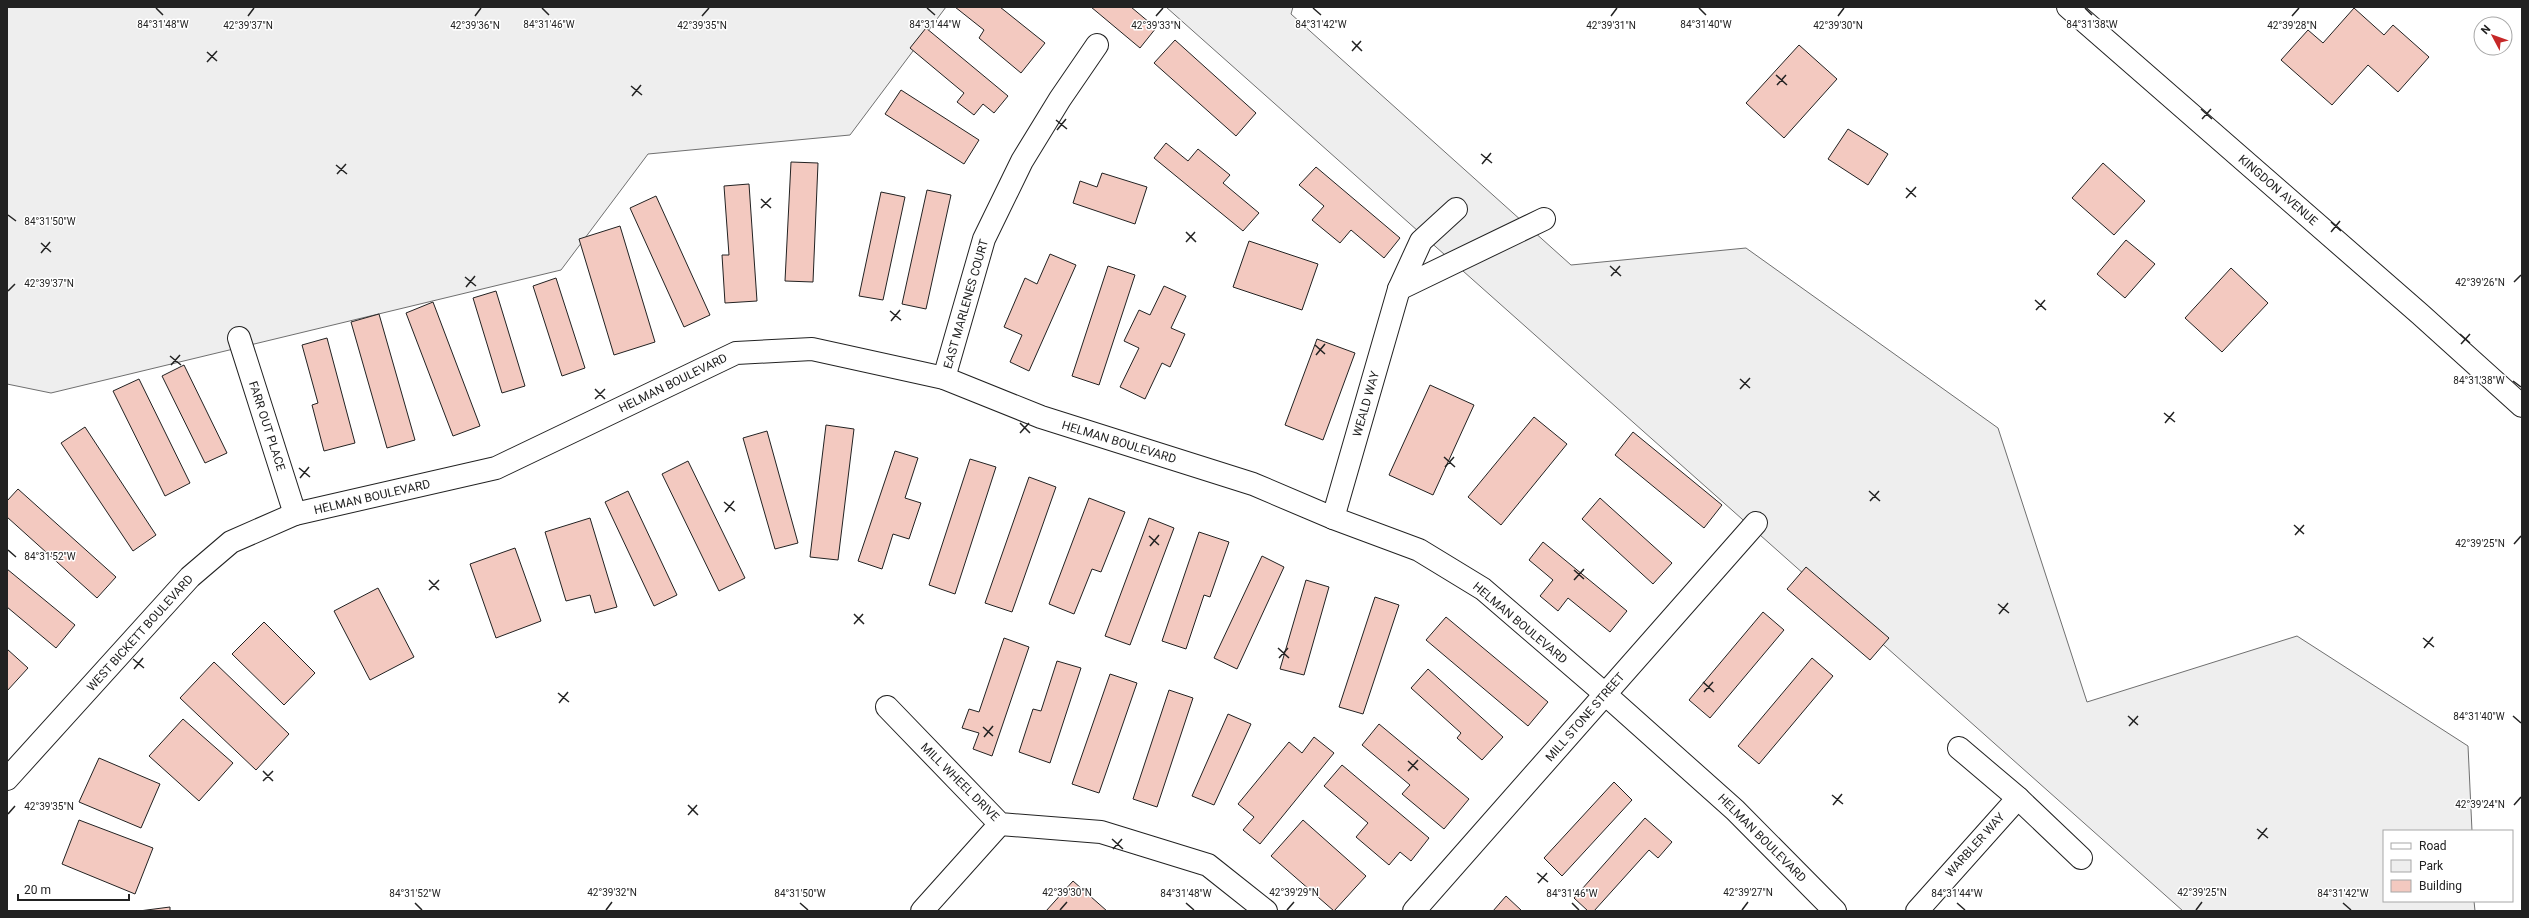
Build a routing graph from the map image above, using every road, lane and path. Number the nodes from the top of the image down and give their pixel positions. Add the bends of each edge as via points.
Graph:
1 (2068, 7) edge
2 (1097, 45) dead end
3 (1456, 209) dead end
4 (1544, 219) dead end
5 (1399, 289) junction
6 (238, 338) dead end
7 (944, 378) junction
8 (2522, 406) edge
9 (295, 514) junction
10 (1333, 518) junction
11 (1756, 523) dead end
12 (1605, 694) junction
13 (887, 707) dead end
14 (1959, 748) dead end
15 (7, 780) edge
16 (2018, 798) junction
17 (1000, 824) junction
18 (2081, 858) dead end
19 (922, 911) edge
20 (1266, 911) edge
21 (1414, 911) edge
22 (1834, 911) edge
23 (1917, 911) edge

1 - 8 street, KINGDON AVENUE
2 - 7 street, EAST MARLENES COURT via 1022,161 984,239
3 - 5 street, WEALD WAY via 1421,241
4 - 5 street
5 - 10 street, WEALD WAY
6 - 9 street, FARR OUT PLACE
7 - 9 street, HELMAN BOULEVARD via 812,349 736,353 496,468
7 - 10 street, HELMAN BOULEVARD via 1041,417 1253,484
9 - 15 street, WEST BICKETT BOULEVARD via 231,542 190,576
10 - 12 street, HELMAN BOULEVARD via 1419,550 1483,589
11 - 12 street, MILL STONE STREET
12 - 21 street, MILL STONE STREET
12 - 22 street, HELMAN BOULEVARD via 1735,810
13 - 17 street, MILL WHEEL DRIVE
14 - 16 street
16 - 18 street
16 - 23 street, WARBLER WAY
17 - 19 street
17 - 20 street, MILL WHEEL DRIVE via 1101,832 1208,864

